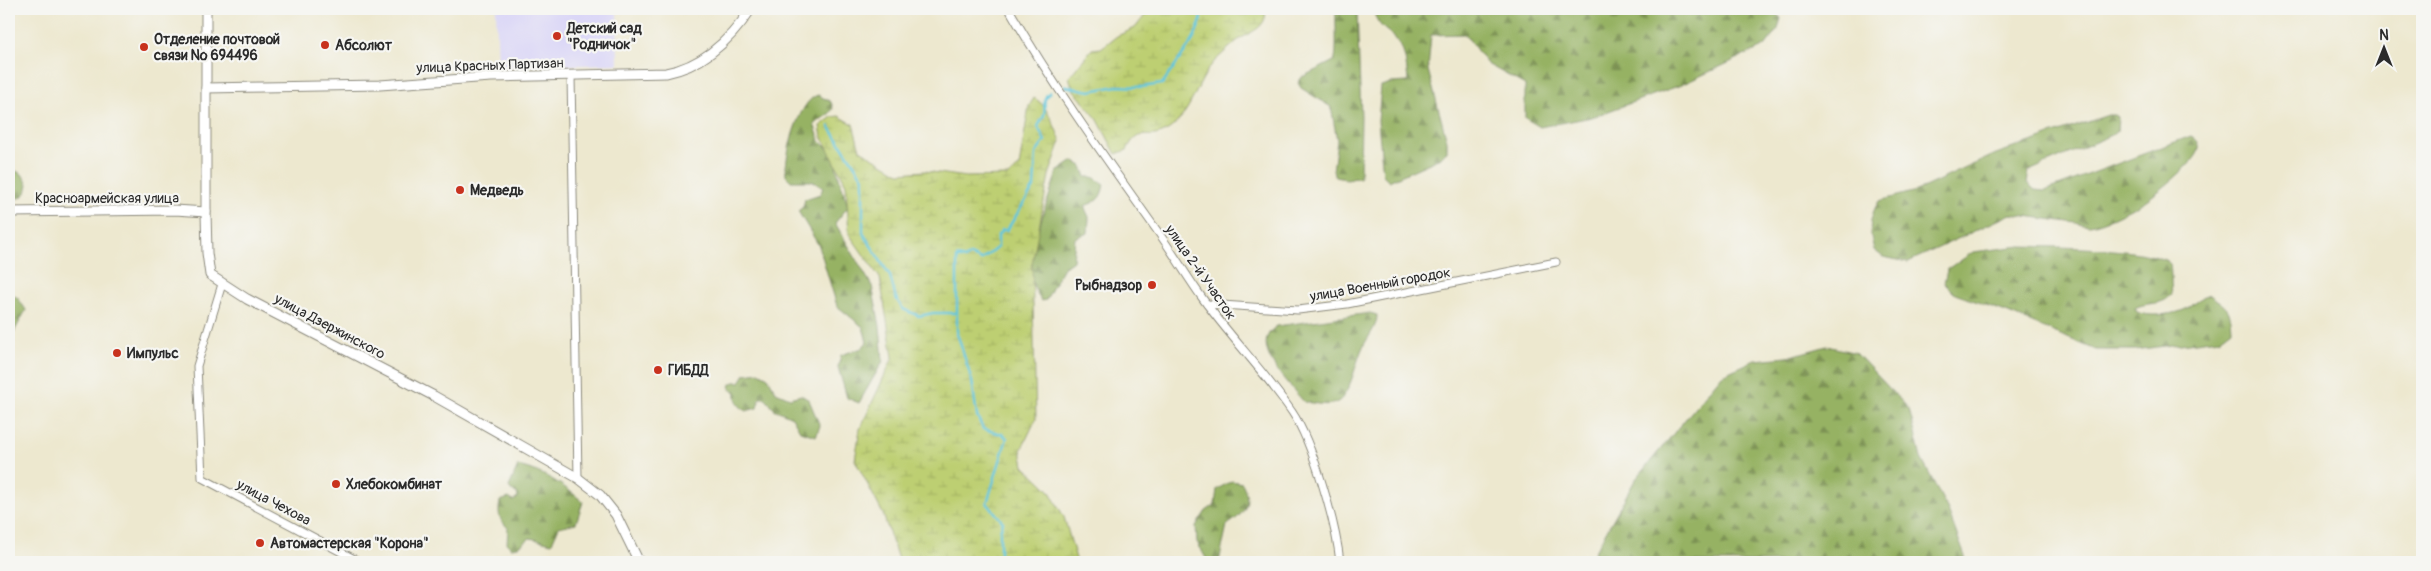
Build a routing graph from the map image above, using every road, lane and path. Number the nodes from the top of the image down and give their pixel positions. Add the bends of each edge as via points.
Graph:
1 (206, 9) edge
2 (751, 9) edge
3 (1009, 9) edge
4 (571, 76) junction
5 (206, 88) junction
6 (9, 212) edge
7 (206, 212) junction
8 (1556, 262) dead end
9 (222, 284) junction
10 (1206, 304) junction
11 (578, 478) junction
12 (360, 562) edge
13 (639, 562) edge
14 (1340, 562) edge

1 - 5 street, улица Дзержинского
2 - 4 street, улица Красных Партизан via 728,39 684,68 644,75
3 - 10 street, улица 2-й Участок via 1057,89
4 - 5 street, улица Красных Партизан via 443,79 380,85
4 - 11 street
5 - 7 street, улица Дзержинского
6 - 7 street, Красноармейская улица
7 - 9 street, улица Дзержинского via 208,266 210,275
8 - 10 street, улица Военный городок via 1346,304 1298,310
9 - 11 street, улица Дзержинского via 442,401
9 - 12 street, улица Чехова via 197,366 202,478
10 - 14 street, улица 2-й Участок via 1293,413 1308,442 1338,541
11 - 13 street, улица Дзержинского via 600,495 616,516

